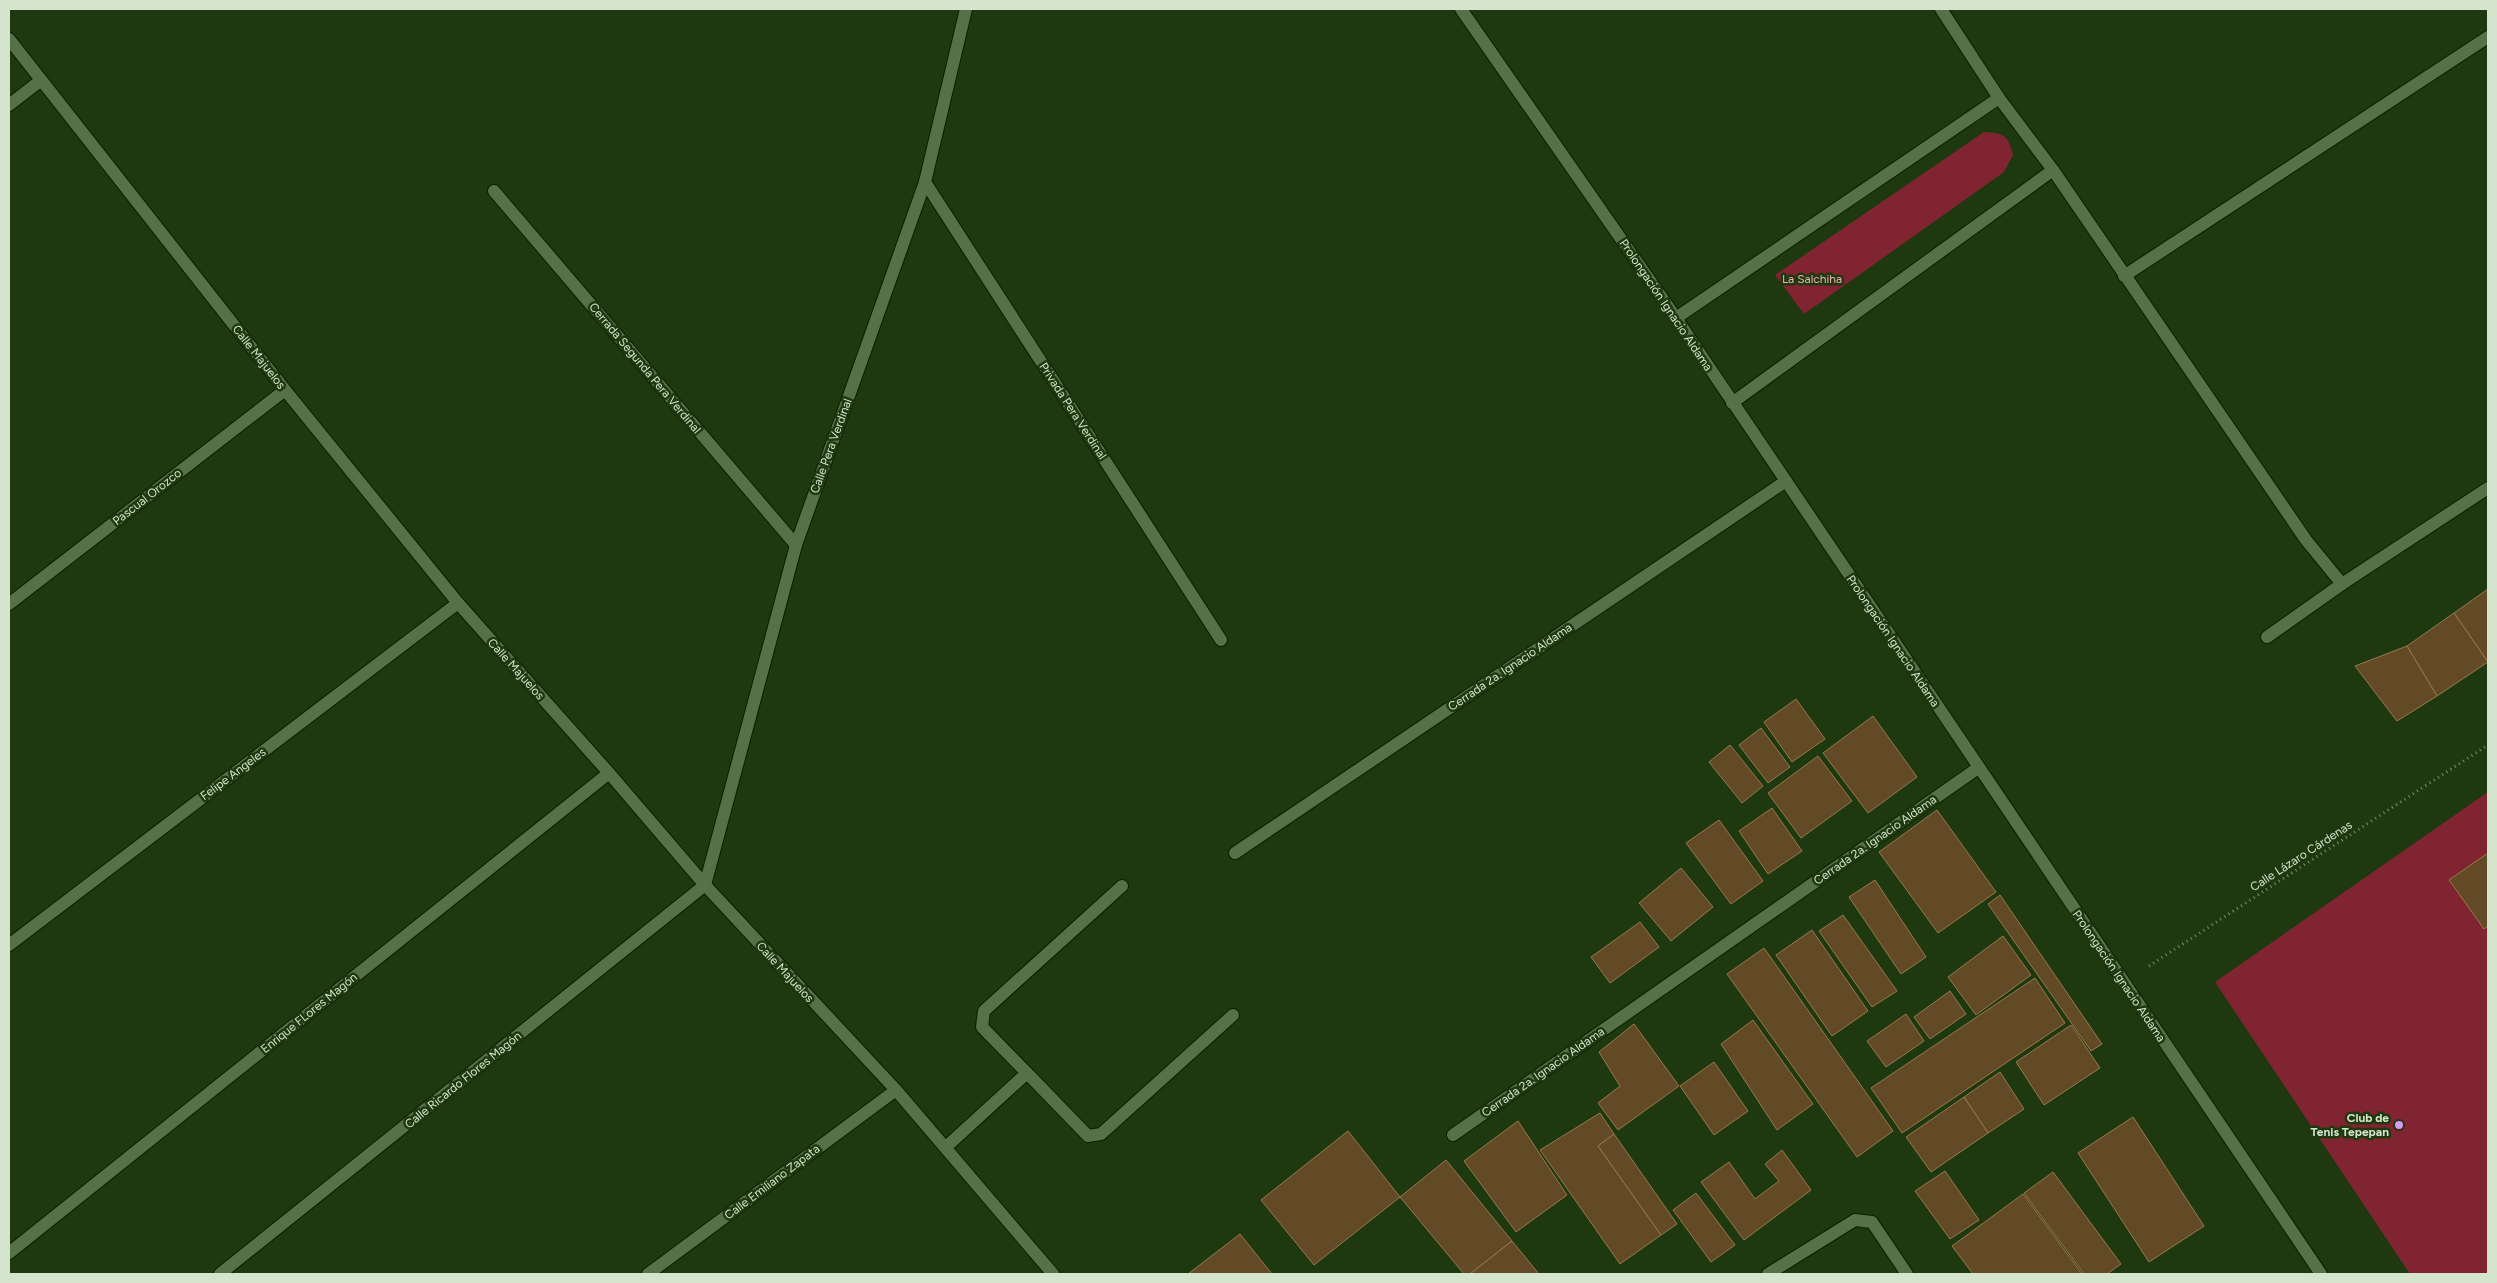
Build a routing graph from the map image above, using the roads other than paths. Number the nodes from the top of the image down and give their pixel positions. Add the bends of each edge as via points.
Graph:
1 (966, 9) edge
2 (1461, 9) edge
3 (1941, 9) edge
4 (2488, 37) edge
5 (9, 39) edge
6 (40, 81) junction
7 (1999, 98) junction
8 (9, 105) edge
9 (2053, 170) junction
10 (925, 182) junction
11 (494, 191) dead end
12 (2124, 276) junction
13 (1676, 318) junction
14 (285, 390) junction
15 (1732, 403) junction
16 (1786, 481) junction
17 (2488, 488) edge
18 (796, 545) junction
19 (2342, 584) junction
20 (458, 603) junction
21 (9, 604) edge
22 (2268, 637) dead end
23 (1221, 640) dead end
24 (1978, 768) junction
25 (609, 773) junction
26 (1235, 853) dead end
27 (705, 885) junction
28 (1122, 886) dead end
29 (9, 945) edge
30 (1234, 1015) dead end
31 (1027, 1073) junction
32 (896, 1090) junction
33 (1453, 1135) dead end
34 (946, 1147) junction
35 (9, 1253) edge
36 (220, 1274) edge
37 (648, 1274) edge
38 (1053, 1274) edge
39 (1768, 1274) edge
40 (1907, 1274) edge
41 (2321, 1274) edge

1 - 10 street, Calle Pera Verdinal
2 - 13 street, Prolongación Ignacio Aldama
3 - 7 street
4 - 12 street
5 - 6 street, Calle Majuelos
6 - 8 street
6 - 14 street, Calle Majuelos
7 - 9 street
7 - 13 street
9 - 12 street
9 - 15 street
10 - 18 street, Calle Pera Verdinal
10 - 23 street, Privada Pera Verdinal
11 - 18 street, Cerrada Segunda Pera Verdinal
12 - 19 street via 2306,540
13 - 15 street, Prolongación Ignacio Aldama
14 - 20 street, Calle Majuelos
14 - 21 street, Pascual Orozco
15 - 16 street, Prolongación Ignacio Aldama
16 - 24 street, Prolongación Ignacio Aldama
16 - 26 street, Cerrada 2a. Ignacio Aldama
17 - 19 street
18 - 27 street, Calle Pera Verdinal
19 - 22 street
20 - 25 street, Calle Majuelos
20 - 29 street, Felipe Angeles
24 - 33 street, Cerrada 2a. Ignacio Aldama
24 - 41 street, Prolongación Ignacio Aldama
25 - 27 street, Calle Majuelos
25 - 35 street, Enrique FLores Magón
27 - 32 street, Calle Majuelos
27 - 36 street, Calle Ricardo Flores Magón
28 - 31 street via 984,1010 982,1027
30 - 31 street via 1101,1134 1088,1136
31 - 34 street
32 - 34 street, Calle Majuelos
32 - 37 street, Calle Emiliano Zapata
34 - 38 street, Calle Majuelos
39 - 40 street via 1855,1220 1872,1222

